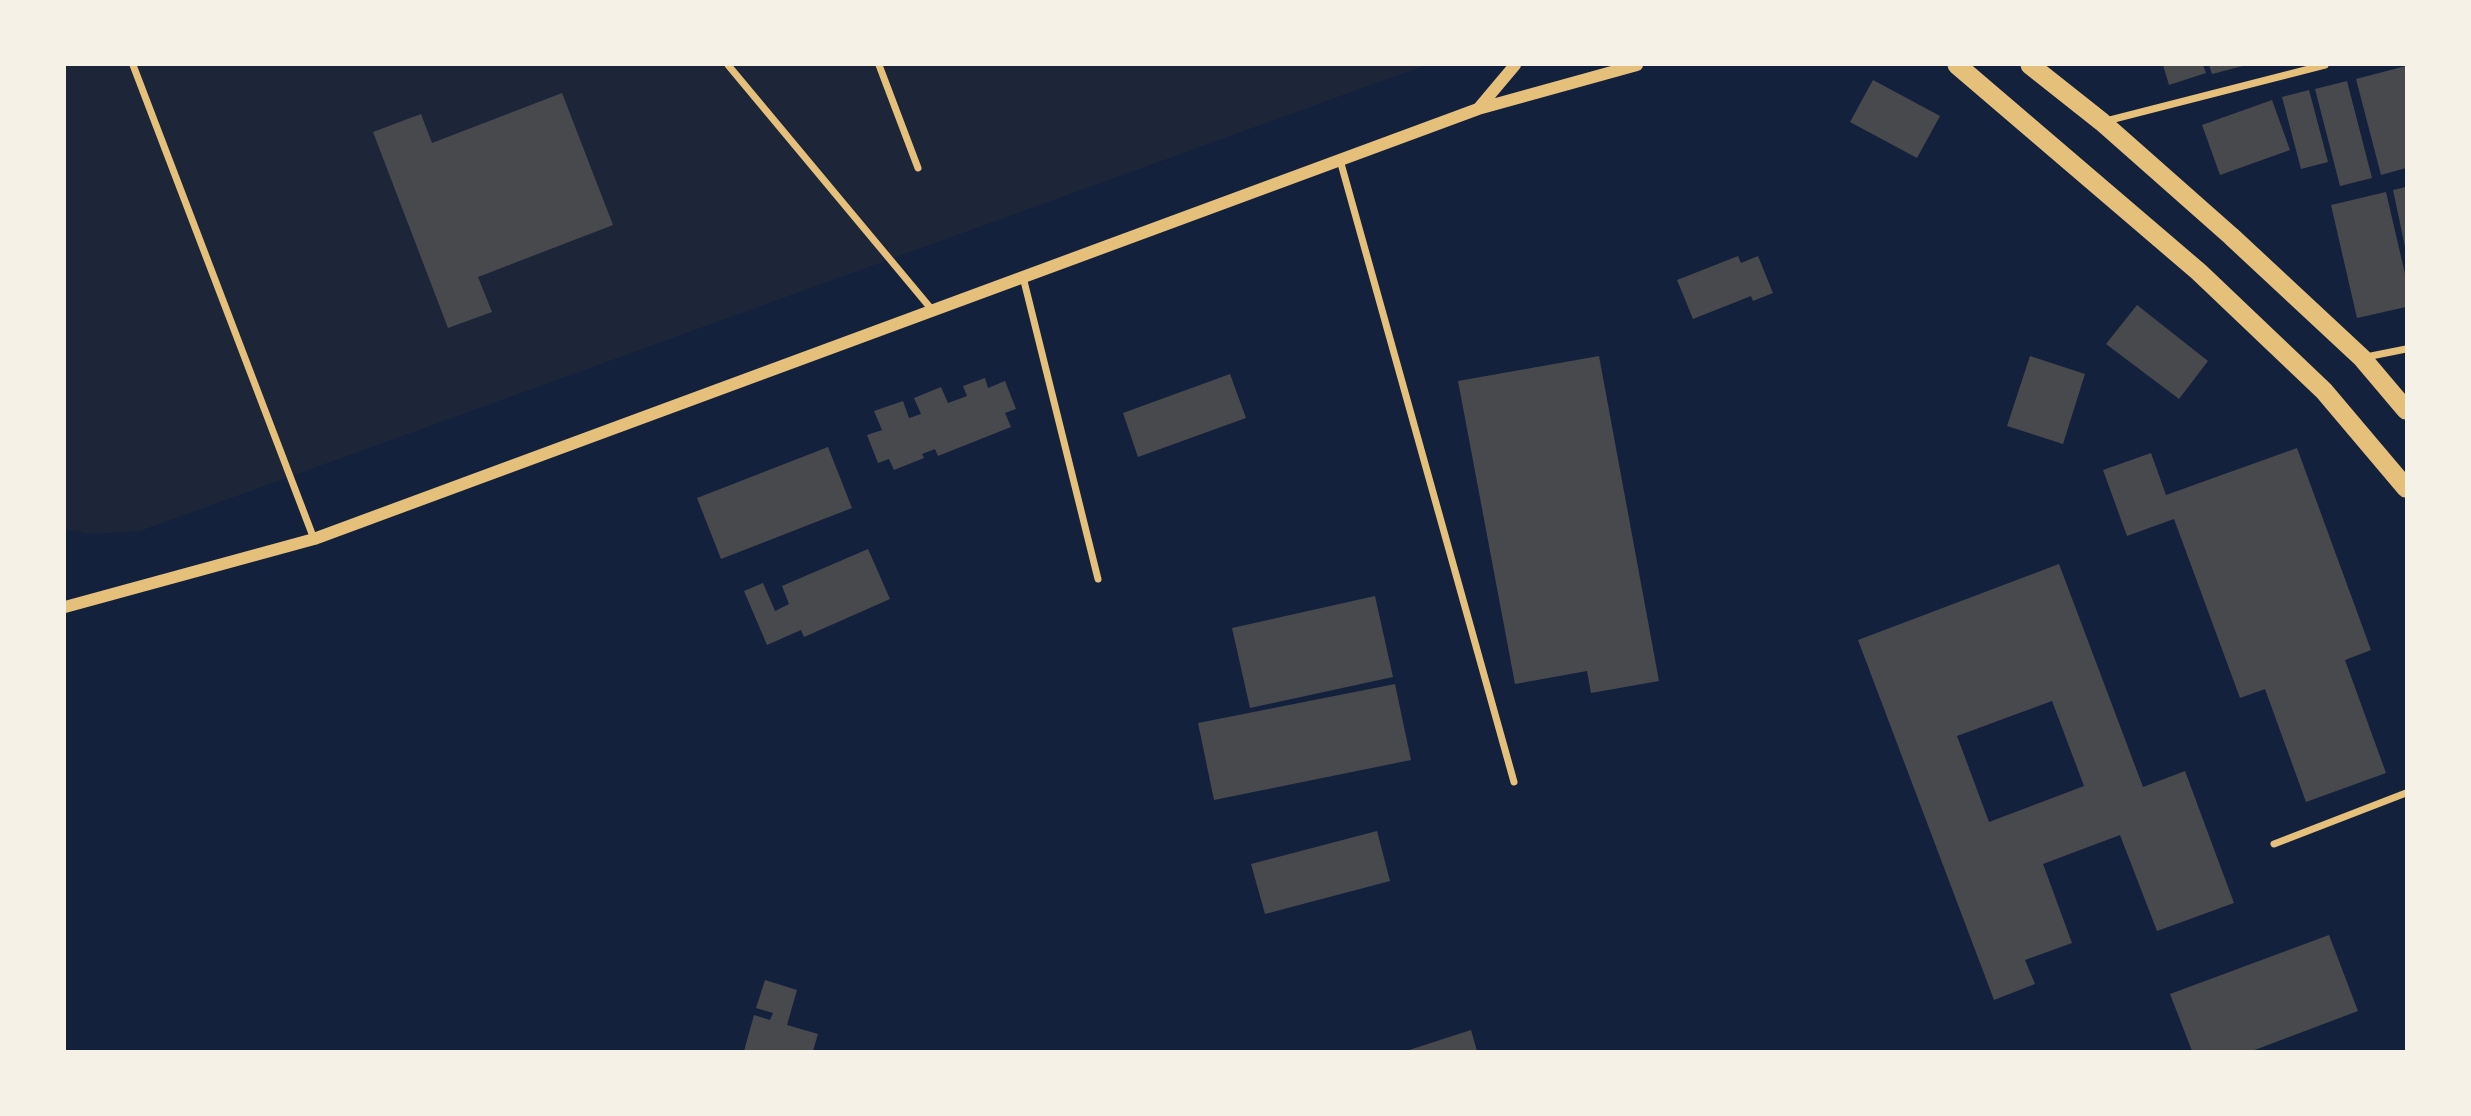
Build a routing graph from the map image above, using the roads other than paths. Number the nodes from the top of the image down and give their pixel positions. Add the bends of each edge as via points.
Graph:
1 (133, 65) edge
2 (728, 65) edge
3 (879, 65) edge
4 (1515, 65) edge
5 (1637, 65) edge
6 (1957, 65) edge
7 (2030, 65) edge
8 (2325, 65) edge
9 (1478, 109) junction
10 (2102, 122) junction
11 (1340, 160) junction
12 (918, 168) dead end
13 (1023, 278) junction
14 (933, 311) junction
15 (2406, 349) edge
16 (2362, 358) junction
17 (2406, 410) edge
18 (2406, 488) edge
19 (314, 540) junction
20 (1098, 579) dead end
21 (65, 607) edge
22 (1514, 782) dead end
23 (2406, 793) edge
24 (2274, 845) dead end

1 - 19 street
2 - 14 street
3 - 12 street
4 - 9 street
5 - 9 street
6 - 18 highway via 2199,272 2324,391
7 - 10 highway
8 - 10 street
9 - 11 street
10 - 16 highway
11 - 13 street
11 - 22 street
13 - 14 street
13 - 20 street
14 - 19 street
15 - 16 street
16 - 17 highway
19 - 21 street
23 - 24 street

